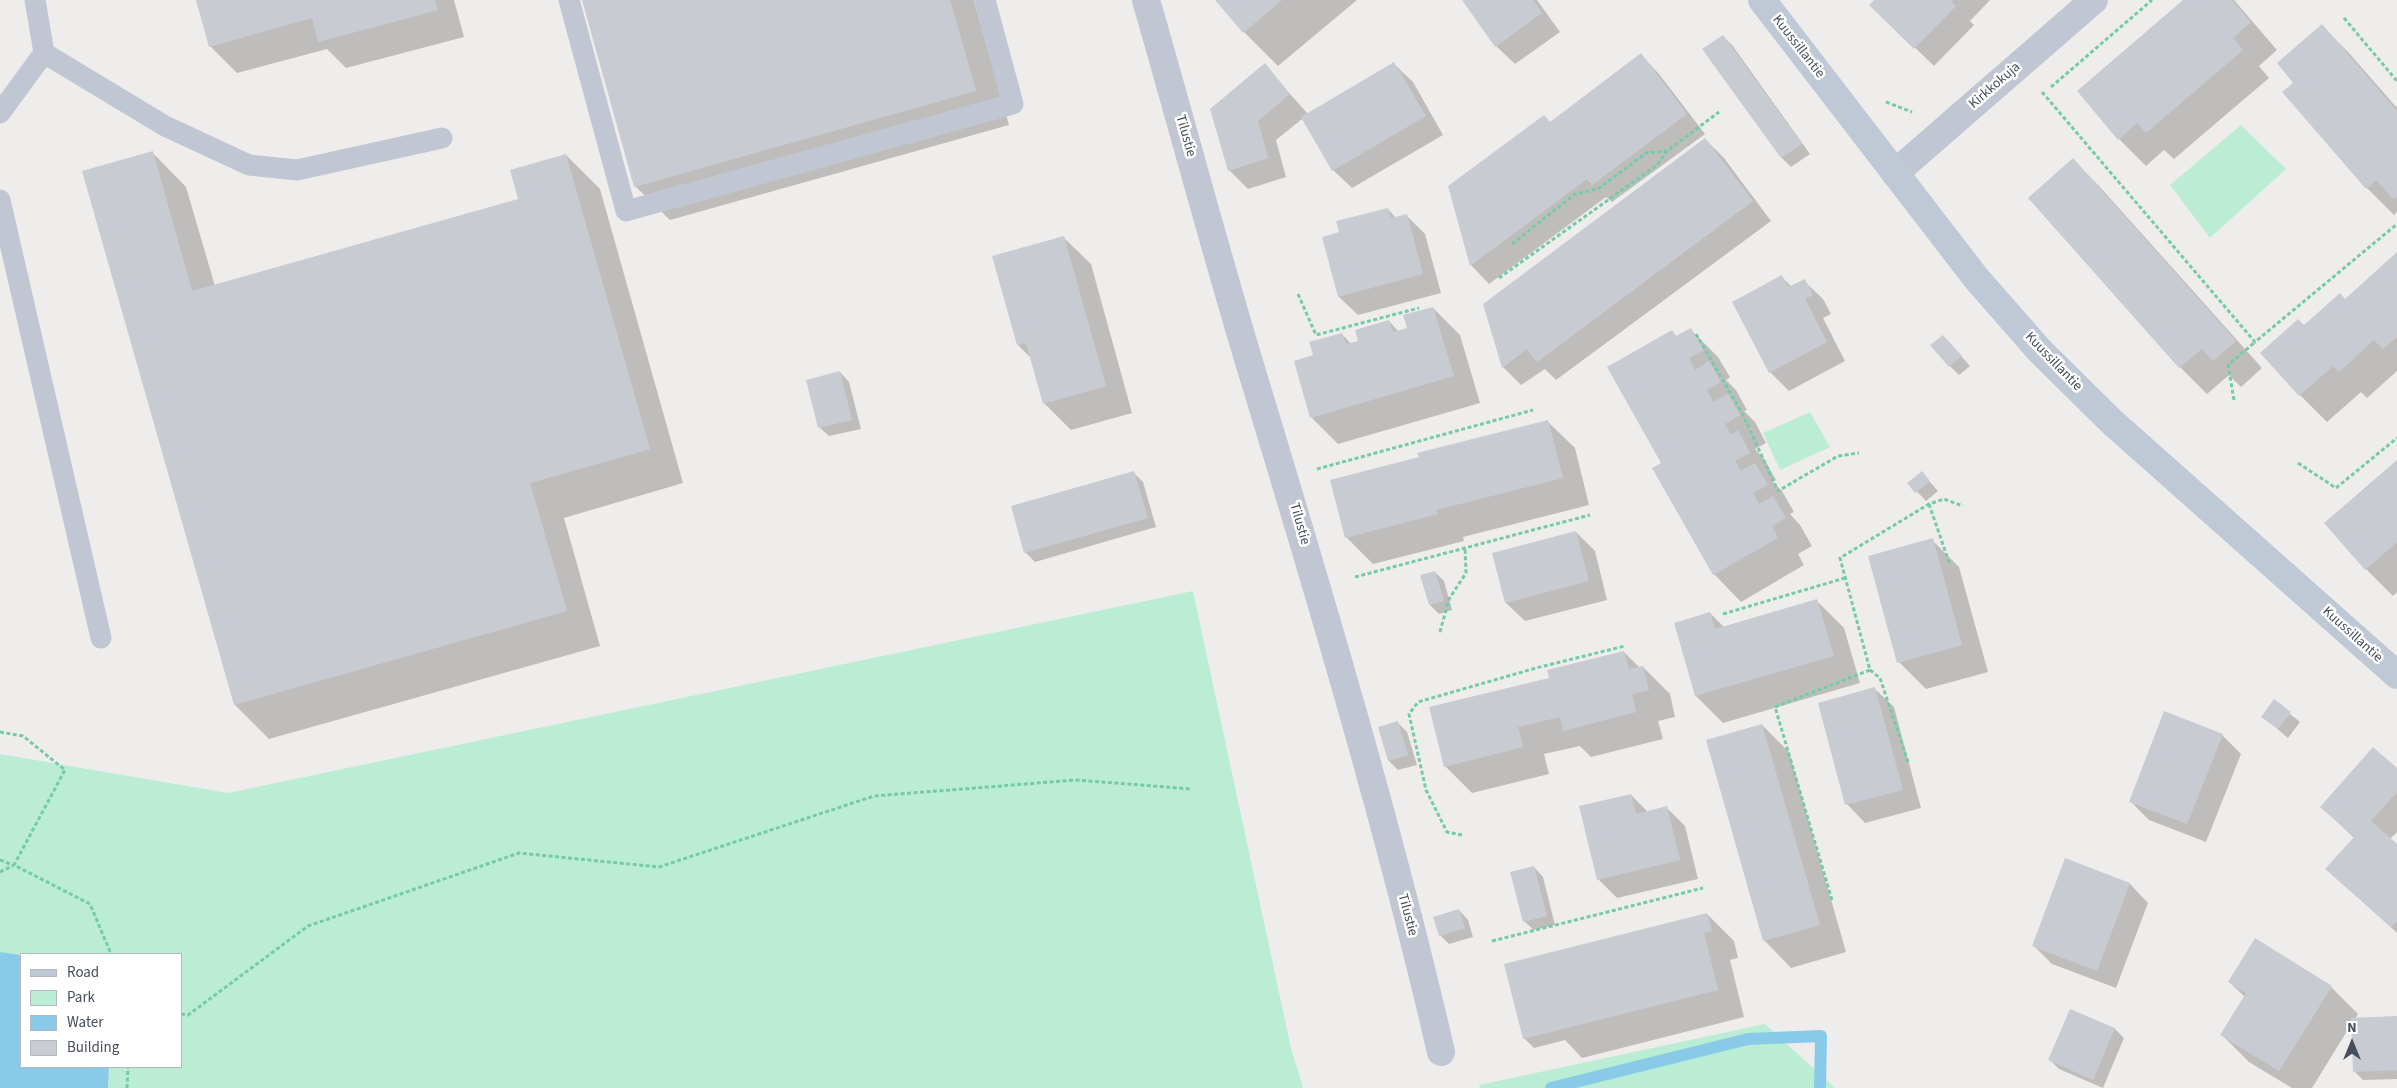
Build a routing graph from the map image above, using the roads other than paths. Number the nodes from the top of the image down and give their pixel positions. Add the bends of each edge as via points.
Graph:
1 (34, 0) edge
2 (569, 0) edge
3 (985, 0) edge
4 (1146, 0) edge
5 (1762, 0) edge
6 (2094, 0) edge
7 (44, 53) junction
8 (0, 113) edge
9 (442, 138) dead end
10 (1895, 172) junction
11 (0, 200) edge
12 (101, 638) dead end
13 (2397, 675) edge
14 (1441, 1052) dead end

1 - 7 lane
2 - 3 lane via 626,211 1013,104
4 - 14 street, Tilustie via 1338,660 1420,960
5 - 10 main road, Kuussillantie
6 - 10 street, Kirkkokuja
7 - 8 lane
7 - 9 lane via 165,126 249,165 297,170
10 - 13 main road, Kuussillantie via 1976,278 2072,384
11 - 12 lane

